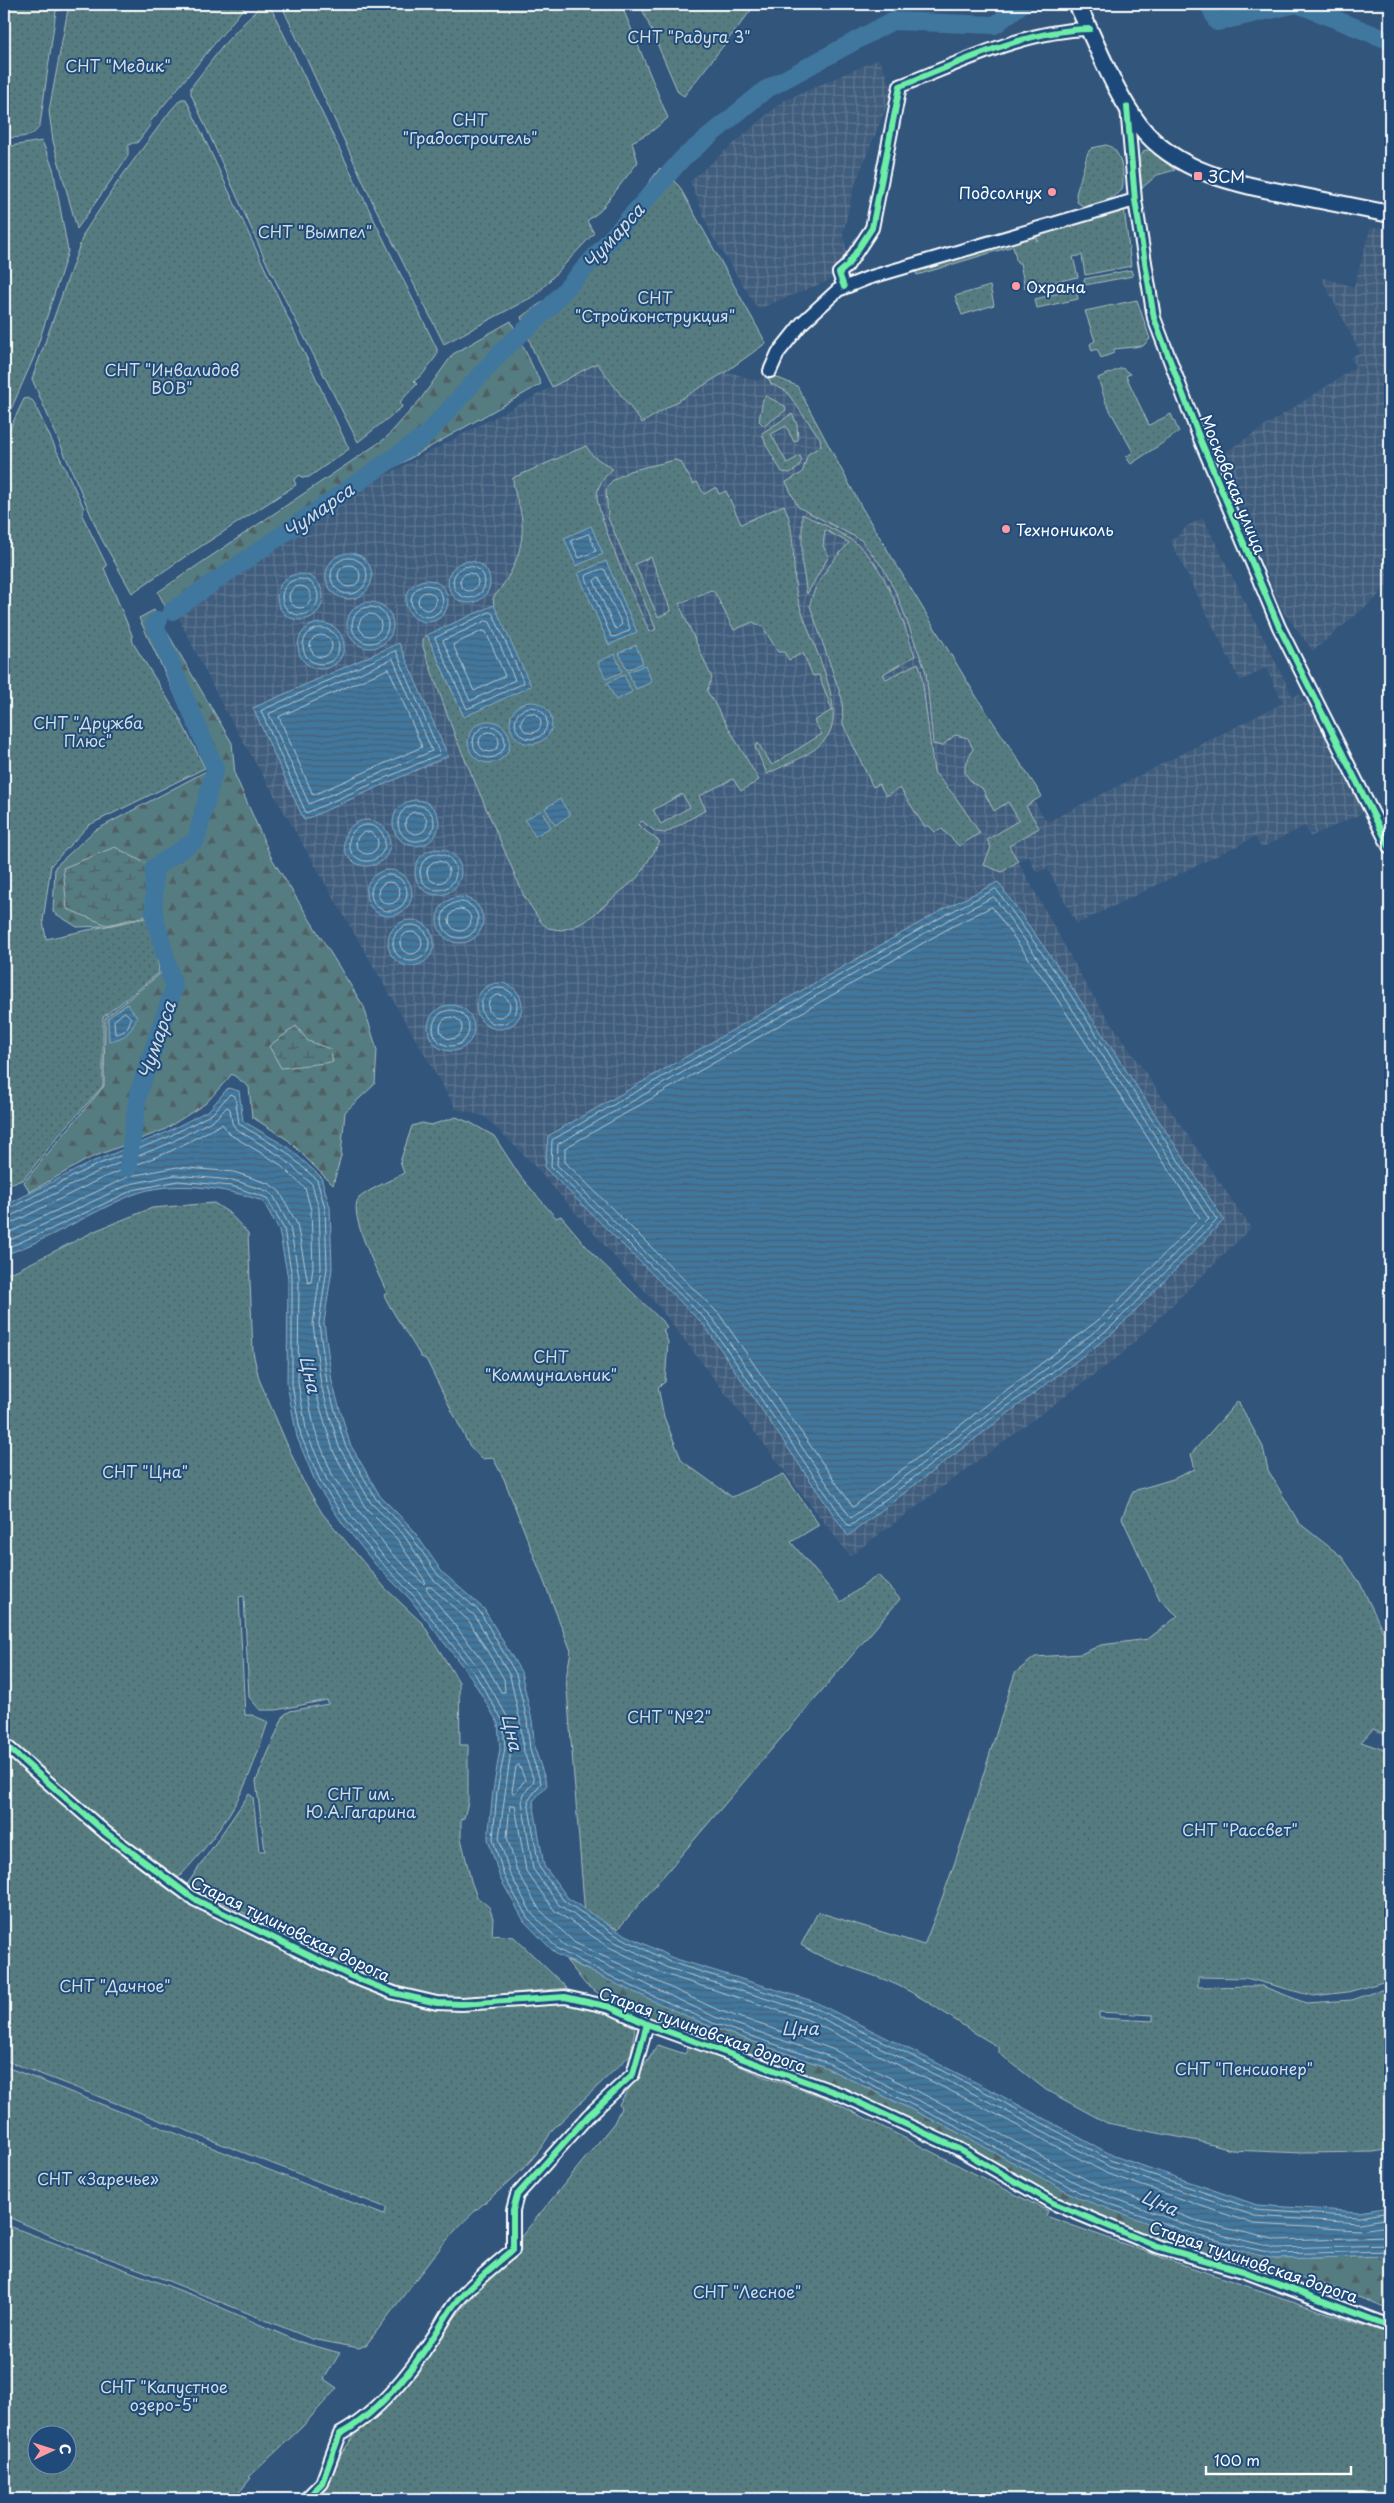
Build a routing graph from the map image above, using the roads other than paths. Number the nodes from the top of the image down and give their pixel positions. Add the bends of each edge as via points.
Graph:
1 (1078, 4) edge
2 (1090, 29) junction
3 (1127, 107) junction
4 (1135, 200) junction
5 (1390, 214) edge
6 (844, 287) junction
7 (770, 371) dead end
8 (1390, 848) edge
9 (4, 1744) edge
10 (647, 2024) junction
11 (1390, 2326) edge
12 (306, 2499) edge

1 - 2 main road, Московская улица
2 - 3 main road, Московская улица
2 - 6 street via 1058,32 980,53 900,86 872,228 839,273
3 - 4 street, Московская улица
3 - 5 main road via 1159,145 1202,171 1248,186
4 - 6 street
4 - 8 street, Московская улица via 1154,318 1198,434 1279,627
6 - 7 street via 802,323 778,353
9 - 10 street, Старая тулиновская дорога via 106,1833 182,1891 351,1976 394,1993 437,2004 579,1998 610,2007
10 - 11 street, Старая тулиновская дорога via 840,2094 957,2148 1053,2203 1156,2246 1243,2271
10 - 12 street via 633,2074 588,2116 517,2195 513,2210 513,2250 456,2302 431,2341 374,2410 340,2434 322,2483

